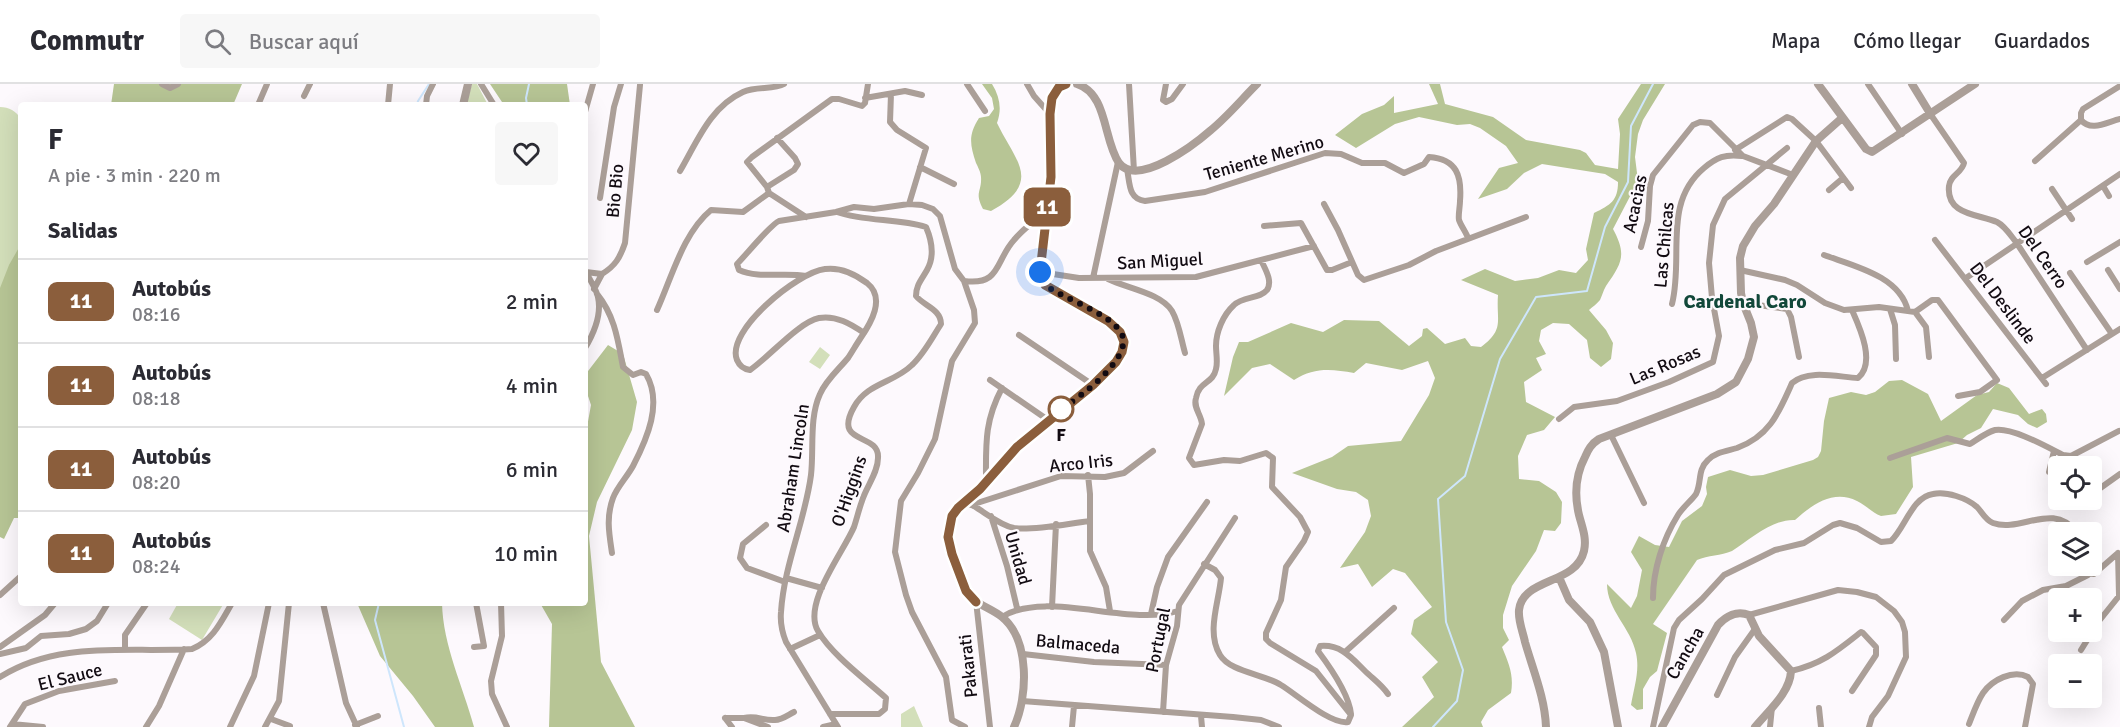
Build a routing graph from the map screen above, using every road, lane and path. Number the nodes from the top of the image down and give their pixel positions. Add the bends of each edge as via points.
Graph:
1 (162, 84) edge
2 (178, 84) edge
3 (267, 84) edge
4 (310, 84) edge
5 (390, 84) edge
6 (433, 84) edge
7 (468, 84) edge
8 (481, 84) edge
9 (593, 84) edge
10 (621, 84) edge
11 (640, 84) edge
12 (784, 84) edge
13 (868, 84) edge
14 (967, 84) edge
15 (1027, 84) edge
16 (1066, 84) edge
17 (1077, 84) edge
18 (1129, 84) edge
19 (1166, 84) edge
20 (1183, 84) edge
21 (1257, 84) edge
22 (1818, 84) edge
23 (1868, 84) edge
24 (1912, 84) edge
25 (1975, 84) edge
26 (2120, 86) edge
27 (891, 94) junction
28 (922, 95) dead end
29 (304, 96) dead end
30 (865, 98) junction
31 (259, 102) edge
32 (388, 102) edge
33 (426, 102) edge
34 (465, 102) edge
35 (492, 102) edge
36 (588, 102) edge
37 (985, 111) dead end
38 (1050, 114) junction
39 (1931, 115) junction
40 (1842, 118) junction
41 (2120, 119) edge
42 (2081, 120) junction
43 (1902, 134) junction
44 (777, 138) junction
45 (1816, 141) junction
46 (1787, 148) dead end
47 (1735, 150) junction
48 (1743, 156) junction
49 (2035, 161) dead end
50 (1118, 162) junction
51 (1766, 165) junction
52 (920, 167) junction
53 (1131, 170) junction
54 (680, 171) dead end
55 (2120, 174) edge
56 (1793, 175) junction
57 (1843, 178) junction
58 (954, 184) dead end
59 (2103, 186) junction
60 (1851, 188) dead end
61 (2052, 189) dead end
62 (768, 190) junction
63 (1829, 190) dead end
64 (2109, 196) dead end
65 (600, 198) dead end
66 (909, 204) junction
67 (1324, 204) dead end
68 (2066, 210) junction
69 (1047, 211) junction
70 (836, 212) junction
71 (806, 217) junction
72 (1526, 217) dead end
73 (2072, 219) dead end
74 (1264, 226) dead end
75 (1468, 238) junction
76 (1935, 240) dead end
77 (2016, 242) junction
78 (2120, 242) edge
79 (1314, 246) junction
80 (1641, 247) dead end
81 (1824, 255) dead end
82 (1261, 260) junction
83 (1352, 262) junction
84 (2088, 262) dead end
85 (1740, 270) junction
86 (2108, 270) dead end
87 (588, 272) edge
88 (1040, 272) junction
89 (2070, 273) dead end
90 (602, 274) junction
91 (806, 276) junction
92 (588, 277) edge
93 (1093, 278) junction
94 (1966, 278) junction
95 (1106, 279) junction
96 (964, 281) junction
97 (2120, 289) edge
98 (596, 292) junction
99 (1743, 303) junction
100 (1672, 304) dead end
101 (1890, 309) junction
102 (657, 310) dead end
103 (1852, 310) junction
104 (1911, 312) junction
105 (2120, 329) edge
106 (864, 333) junction
107 (2112, 334) junction
108 (1019, 335) dead end
109 (588, 341) edge
110 (2087, 350) junction
111 (1185, 353) dead end
112 (1799, 357) dead end
113 (1929, 357) dead end
114 (1896, 360) dead end
115 (990, 380) dead end
116 (1093, 385) junction
117 (1002, 388) junction
118 (1958, 396) dead end
119 (1559, 419) dead end
120 (1048, 420) junction
121 (2119, 429) edge
122 (1611, 435) junction
123 (1153, 451) dead end
124 (2054, 451) junction
125 (2053, 456) edge
126 (1890, 458) dead end
127 (2120, 474) edge
128 (1088, 475) junction
129 (986, 482) junction
130 (2102, 487) edge
131 (1207, 502) dead end
132 (968, 503) junction
133 (1644, 503) dead end
134 (991, 516) junction
135 (1235, 518) dead end
136 (1090, 521) junction
137 (2065, 522) edge
138 (1056, 524) junction
139 (766, 525) dead end
140 (2119, 552) edge
141 (612, 553) dead end
142 (1204, 564) junction
143 (2102, 568) edge
144 (2086, 576) edge
145 (1559, 578) junction
146 (18, 579) edge
147 (785, 580) junction
148 (822, 588) junction
149 (0, 596) edge
150 (1653, 598) dead end
151 (976, 602) junction
152 (52, 606) edge
153 (106, 606) edge
154 (145, 606) edge
155 (230, 606) edge
156 (268, 606) edge
157 (289, 606) edge
158 (324, 606) edge
159 (477, 606) edge
160 (501, 606) edge
161 (1052, 607) junction
162 (1017, 608) junction
163 (1394, 608) dead end
164 (1110, 611) junction
165 (1178, 611) junction
166 (1151, 614) junction
167 (1749, 615) junction
168 (1002, 617) junction
169 (2004, 620) dead end
170 (1755, 629) junction
171 (820, 635) junction
172 (0, 646) edge
173 (474, 647) dead end
174 (124, 648) junction
175 (184, 649) junction
176 (790, 649) junction
177 (2081, 650) dead end
178 (1345, 652) junction
179 (0, 654) edge
180 (1023, 654) junction
181 (1166, 666) junction
182 (1791, 670) junction
183 (0, 677) edge
184 (115, 681) dead end
185 (1852, 691) dead end
186 (1388, 694) dead end
187 (1717, 695) dead end
188 (1022, 701) junction
189 (1074, 706) junction
190 (1773, 706) junction
191 (1819, 708) dead end
192 (794, 712) dead end
193 (1163, 712) junction
194 (830, 714) junction
195 (1351, 715) junction
196 (378, 716) dead end
197 (1202, 716) junction
198 (744, 718) junction
199 (271, 719) junction
200 (1969, 723) dead end
201 (11, 726) edge
202 (290, 726) edge
203 (356, 726) edge
204 (837, 726) edge
205 (43, 727) edge
206 (146, 727) edge
207 (230, 727) edge
208 (265, 727) edge
209 (507, 727) edge
210 (732, 727) edge
211 (768, 727) edge
212 (823, 727) edge
213 (965, 727) edge
214 (990, 727) edge
215 (1014, 727) edge
216 (1072, 727) edge
217 (1202, 727) edge
218 (1279, 727) edge
219 (1546, 727) edge
220 (1618, 727) edge
221 (1653, 727) edge
222 (1662, 727) edge
223 (1755, 727) edge
224 (1770, 727) edge
225 (1821, 727) edge
226 (1869, 727) edge
227 (2025, 727) edge

1 - 2 street via 170,88
3 - 31 street
4 - 29 street
5 - 32 street
6 - 33 street
7 - 34 street
8 - 35 street
9 - 36 street
10 - 65 street
11 - 90 street, Bio Bio via 625,243 614,267
12 - 54 street via 759,87 725,102 702,131
13 - 30 street
14 - 37 street
15 - 38 street
16 - 38 street via 1054,92
17 - 50 street via 1087,88 1096,101
18 - 53 street
19 - 20 street via 1164,102 1173,99
21 - 53 street via 1211,130 1181,153 1144,171
22 - 40 street
23 - 43 street
24 - 39 street, Del Cerro
25 - 39 street
26 - 42 street via 2084,110
27 - 28 street via 905,91
27 - 30 street
27 - 52 street via 890,122 926,148
30 - 44 street via 862,106 832,99
38 - 69 street
39 - 43 street
39 - 77 street, Del Cerro via 1964,163 1949,185 1952,200 1963,213 2001,225
40 - 43 street via 1872,152
40 - 45 street
41 - 42 street via 2091,127
42 - 49 street
44 - 62 street via 747,162
44 - 62 street via 797,161 797,167
45 - 47 street via 1787,117
45 - 56 street
45 - 57 street
46 - 51 street
47 - 48 street
47 - 80 street, Acacias via 1710,123 1694,125 1653,175
48 - 51 street
48 - 100 street, Las Chilcas via 1729,154 1714,160 1686,188 1680,204
50 - 53 street
50 - 93 street
51 - 56 street
51 - 119 street, Las Rosas via 1725,199 1713,225 1709,263 1719,336 1713,362 1617,401 1574,407
52 - 58 street
52 - 66 street
53 - 75 street, Teniente Merino via 1132,194 1145,201 1204,192 1325,153 1341,154 1362,163 1385,163 1404,173 1435,158 1449,162 1458,173 1459,220
55 - 59 street
56 - 85 street via 1747,236
57 - 60 street
57 - 63 street
59 - 64 street
59 - 68 street
61 - 68 street
62 - 71 street
62 - 102 street via 743,212 711,210 699,220
66 - 70 street via 854,207
66 - 96 street via 933,209 940,216 955,269
67 - 83 street
68 - 73 street
68 - 77 street
69 - 88 street
69 - 96 street via 1012,242 989,279
70 - 71 street
70 - 148 street, O'Higgins via 926,227 933,246 929,268 918,283 916,296 938,313 941,324 913,365 870,388 854,405 849,431 871,443 878,459 854,527
71 - 91 street via 772,224 737,264 744,272 753,274
72 - 75 street
74 - 79 street via 1301,223
75 - 83 street via 1409,265 1364,279
76 - 94 street, Del Deslinde
77 - 94 street
77 - 110 street, Del Cerro
78 - 84 street
79 - 82 street, San Miguel
79 - 83 street via 1327,270
81 - 104 street via 1889,283 1902,295
82 - 95 street, San Miguel via 1196,277
82 - 195 street via 1269,278 1268,288 1258,296 1235,303 1217,334 1214,374 1201,385 1195,398 1203,424 1190,458 1194,465 1240,461 1266,453 1273,458 1272,487 1300,516 1308,532 1286,567 1281,600 1266,639 1316,671
85 - 99 street
85 - 103 street via 1785,280 1825,303
86 - 97 street
87 - 90 street
88 - 93 street, San Miguel
88 - 116 street via 1045,285 1120,332 1122,352
89 - 107 street
90 - 98 street, Bio Bio
91 - 106 street, Abraham Lincoln via 836,269 872,287 877,304
91 - 106 street via 756,315 741,333 735,354 738,364 750,370 818,318 833,318
92 - 98 street
93 - 95 street, San Miguel
94 - 110 street, Del Deslinde via 2044,381
95 - 111 street via 1166,304 1174,316
96 - 213 street via 975,322 952,361 935,439 901,501 895,552 912,612 946,677 952,720
98 - 109 street via 599,308
98 - 141 street via 614,321 623,367 633,375 641,372 649,380 654,413 633,466 614,496 608,519
99 - 112 street via 1787,309
99 - 122 street via 1753,330 1753,345 1736,382 1717,394
101 - 103 street
101 - 104 street
101 - 114 street via 1895,325
103 - 150 street via 1866,351 1865,371 1858,378 1811,375 1797,379 1762,434 1706,462 1700,470 1695,495 1677,516 1667,536 1658,561
104 - 113 street via 1926,327
104 - 118 street via 1938,300 1997,380 1980,392
105 - 107 street
106 - 147 street, Abraham Lincoln via 820,394 811,474
107 - 110 street
108 - 116 street
115 - 117 street
116 - 120 street
117 - 120 street
117 - 129 street via 986,429
120 - 129 street
121 - 124 street via 2071,456
122 - 133 street
122 - 145 street via 1594,442 1580,467 1576,490 1584,552 1575,567
123 - 128 street, Arco Iris via 1124,473
124 - 125 street
124 - 126 street via 1999,430 1970,444 1947,438
127 - 130 street
128 - 132 street, Arco Iris via 1061,476
128 - 136 street
129 - 132 street
131 - 166 street via 1168,557
132 - 134 street
132 - 151 street via 952,516 948,537 960,579
134 - 138 street via 1012,528
134 - 162 street, Unidad
135 - 142 street, Portugal
136 - 138 street
136 - 164 street via 1090,550 1106,587
137 - 221 street via 2048,518 1994,523 1968,501 1932,494 1915,506 1891,541 1881,542 1840,523 1804,543 1775,550 1724,575 1679,620 1671,637
138 - 161 street
139 - 147 street via 743,544 740,558 747,568
140 - 143 street
140 - 177 street via 2120,596
142 - 165 street, Portugal
142 - 195 street via 1221,578 1214,632 1217,648 1226,662 1271,679 1336,721 1348,722
144 - 169 street via 2022,601
145 - 219 street via 1533,590 1519,610
145 - 220 street via 1569,600 1590,622 1604,652
146 - 149 street
147 - 148 street
147 - 176 street, Abraham Lincoln via 780,621
148 - 171 street, O'Higgins via 813,615
151 - 168 street
151 - 214 street, Pakarati
152 - 172 street
153 - 179 street via 86,629 41,636 26,648
154 - 174 street via 125,635
155 - 175 street via 214,634 202,645
156 - 207 street via 254,676
157 - 199 street via 282,685
158 - 203 street via 346,703
159 - 173 street via 484,646
160 - 209 street via 502,636 491,681 492,694
161 - 162 street
161 - 164 street
162 - 168 street
163 - 178 street
164 - 166 street
165 - 166 street
165 - 181 street, Portugal
167 - 170 street
167 - 222 street, Cancha via 1736,613 1718,625
167 - 226 street via 1838,590 1876,597 1894,611 1905,632 1906,657
168 - 180 street via 1018,639
170 - 182 street
170 - 187 street via 1735,657
171 - 176 street
171 - 194 street via 886,698 885,709 879,714
174 - 175 street
174 - 183 street via 45,658 21,664
175 - 206 street
176 - 194 street, Abraham Lincoln
178 - 186 street
178 - 195 street via 1322,645 1318,648 1350,706
180 - 181 street, Balmaceda
180 - 188 street
181 - 193 street, Portugal
182 - 185 street via 1826,659 1861,632 1876,647 1876,656
182 - 190 street via 1787,686
184 - 201 street, El Sauce via 59,691 26,704
188 - 189 street
188 - 215 street
189 - 193 street
189 - 216 street
190 - 223 street
190 - 224 street
191 - 225 street
192 - 198 street via 772,721 755,716
193 - 197 street
194 - 204 street, Abraham Lincoln
196 - 203 street
197 - 217 street
197 - 218 street via 1261,720
198 - 210 street via 725,718
198 - 211 street
199 - 202 street
199 - 208 street
200 - 227 street via 1984,691 2016,673 2028,677 2033,684
201 - 205 street
204 - 212 street

